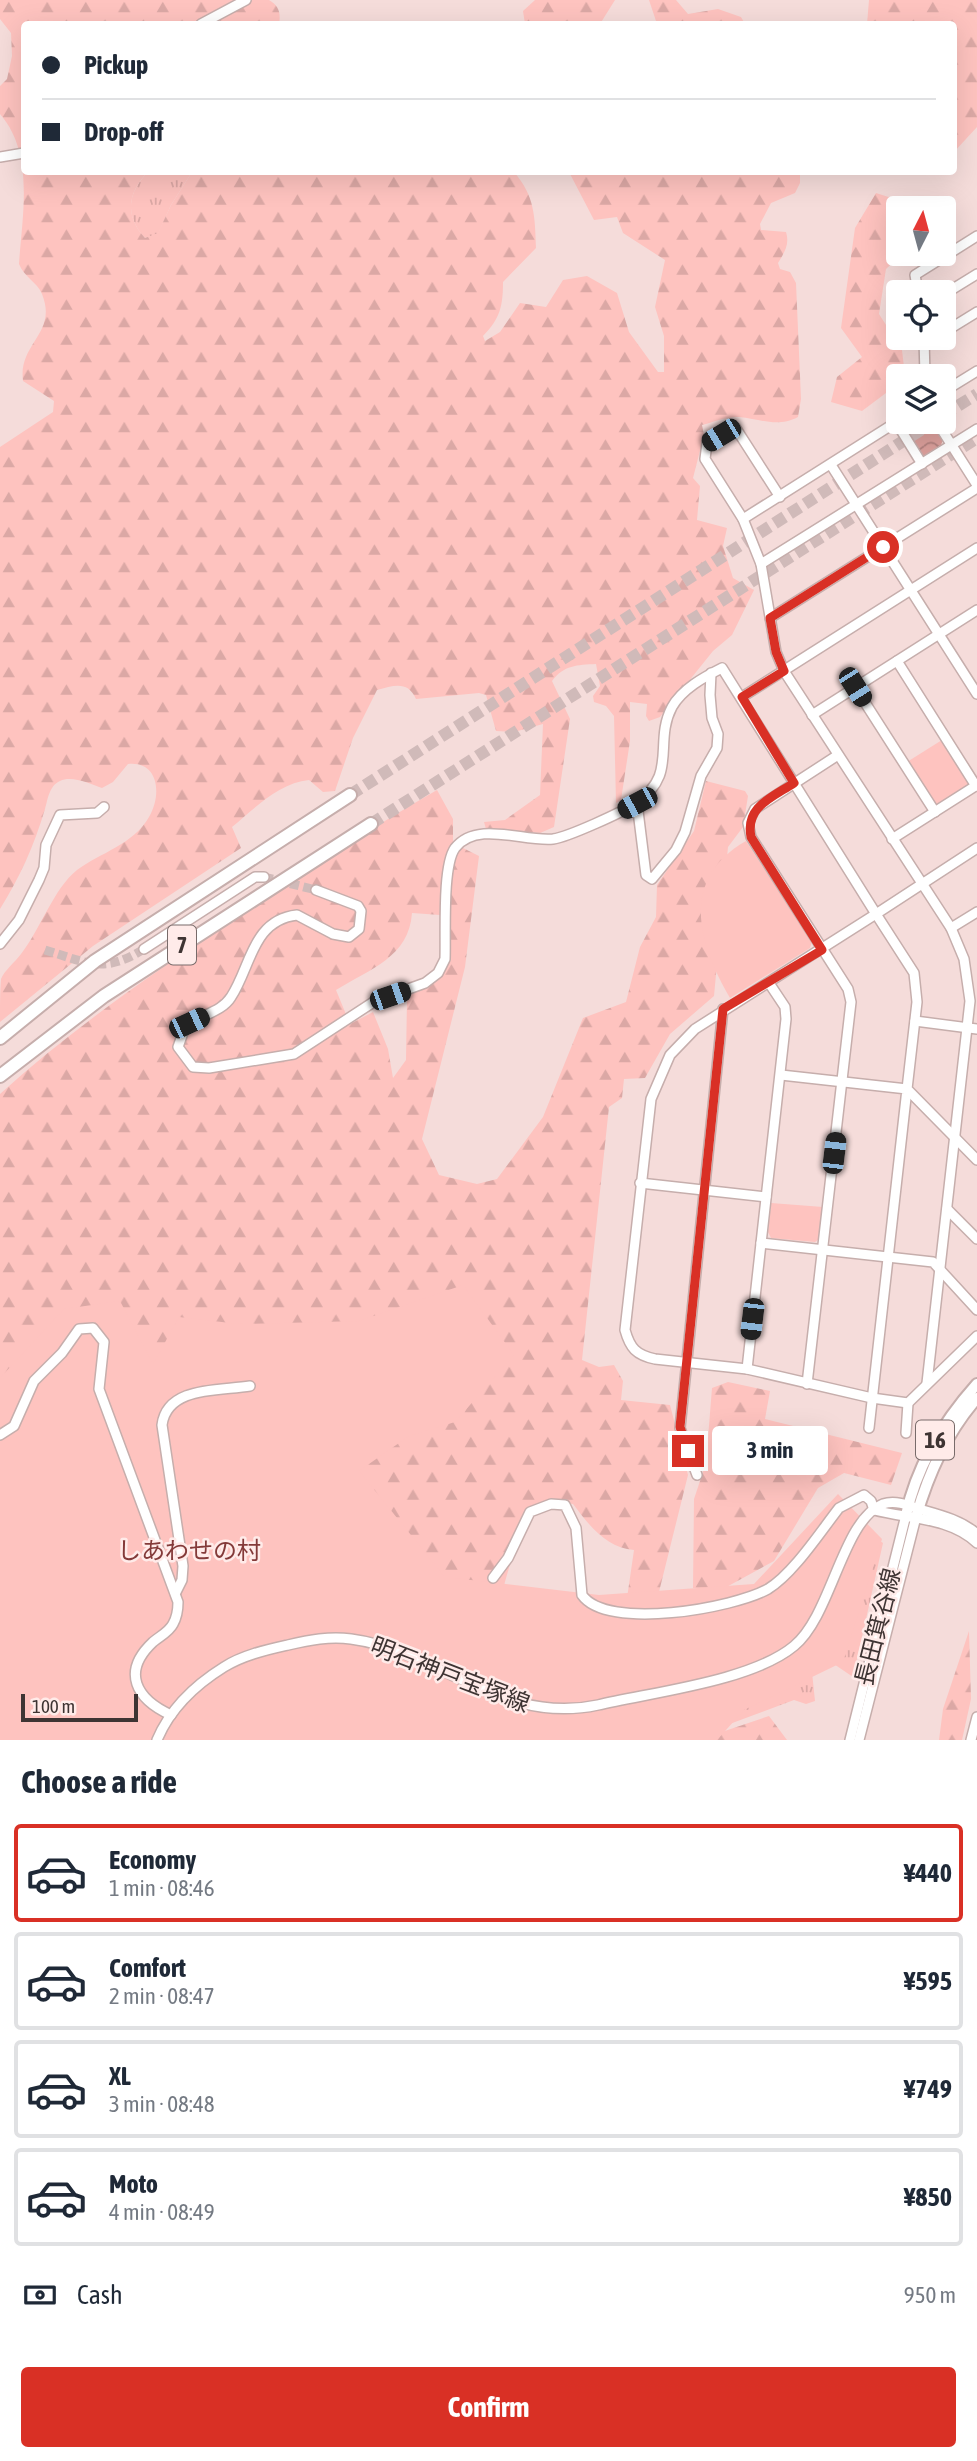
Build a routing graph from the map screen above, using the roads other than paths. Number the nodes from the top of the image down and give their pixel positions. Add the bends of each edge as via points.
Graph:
1 (246, 0) edge
2 (207, 21) edge
3 (21, 154) edge
4 (0, 157) edge
5 (977, 236) edge
6 (977, 274) edge
7 (916, 280) edge
8 (956, 287) edge
9 (977, 312) edge
10 (956, 325) edge
11 (977, 371) edge
12 (956, 384) edge
13 (886, 429) edge
14 (977, 429) edge
15 (904, 434) edge
16 (945, 434) edge
17 (952, 445) junction
18 (831, 464) junction
19 (922, 464) junction
20 (977, 486) edge
21 (780, 497) junction
22 (857, 505) junction
23 (743, 519) junction
24 (883, 547) junction
25 (977, 548) edge
26 (761, 564) junction
27 (910, 591) junction
28 (977, 610) edge
29 (770, 618) junction
30 (938, 635) junction
31 (897, 661) junction
32 (784, 671) junction
33 (711, 673) junction
34 (855, 687) junction
35 (977, 694) edge
36 (742, 697) junction
37 (812, 715) junction
38 (838, 755) junction
39 (794, 783) junction
40 (976, 785) edge
41 (350, 795) tunnel mouth
42 (637, 803) junction
43 (104, 807) dead end
44 (935, 812) junction
45 (370, 824) tunnel mouth
46 (892, 839) junction
47 (977, 848) edge
48 (264, 877) tunnel mouth
49 (921, 884) junction
50 (316, 890) tunnel mouth
51 (977, 912) edge
52 (876, 914) junction
53 (951, 928) junction
54 (0, 944) edge
55 (144, 949) tunnel mouth
56 (822, 950) junction
57 (769, 982) junction
58 (723, 1009) junction
59 (915, 1021) junction
60 (972, 1028) edge
61 (0, 1038) edge
62 (781, 1075) junction
63 (0, 1076) edge
64 (842, 1081) junction
65 (907, 1089) junction
66 (955, 1138) junction
67 (977, 1160) edge
68 (640, 1183) junction
69 (704, 1190) junction
70 (765, 1197) junction
71 (947, 1209) junction
72 (977, 1239) edge
73 (761, 1243) junction
74 (822, 1249) junction
75 (888, 1257) junction
76 (940, 1269) junction
77 (977, 1310) edge
78 (977, 1336) edge
79 (686, 1363) junction
80 (747, 1369) junction
81 (927, 1383) junction
82 (807, 1384) junction
83 (977, 1384) edge
84 (250, 1386) dead end
85 (872, 1398) junction
86 (977, 1398) edge
87 (908, 1403) junction
88 (869, 1428) dead end
89 (906, 1433) dead end
90 (0, 1435) edge
91 (697, 1475) dead end
92 (874, 1510) junction
93 (912, 1511) junction
94 (977, 1534) edge
95 (977, 1543) edge
96 (493, 1578) dead end
97 (176, 1592) junction
98 (171, 1715) junction
99 (977, 1717) edge
100 (157, 1740) edge
101 (850, 1740) edge
102 (859, 1740) edge
103 (971, 1740) edge

1 - 2 street
3 - 4 street
5 - 7 street via 915,275
6 - 8 street
9 - 10 street
11 - 12 street
13 - 18 street
14 - 17 street
15 - 19 street
16 - 17 street
17 - 19 street
17 - 20 street
18 - 21 street
18 - 22 street
19 - 22 street
20 - 24 street
21 - 23 street
21 - 23 street via 736,427 707,443 705,459
22 - 24 street
22 - 26 street
23 - 26 street
24 - 27 street
24 - 29 street
25 - 27 street
26 - 29 street
27 - 30 street
27 - 32 street
28 - 30 street
29 - 32 street
30 - 31 street
30 - 35 street
31 - 34 street
31 - 40 street
32 - 36 street
32 - 37 street
33 - 36 street via 722,668
33 - 42 street via 690,686 672,707 665,764 657,786
33 - 42 street via 717,748 701,776 685,832 652,879 646,875
34 - 37 street
34 - 44 street
36 - 39 street
37 - 38 street
38 - 39 street
38 - 46 street
39 - 52 street
39 - 56 street via 755,809 748,823 751,837
40 - 44 street
41 - 61 highway, 7 via 94,961
42 - 50 street via 554,839 485,834 467,838 454,849 449,868 445,960 438,973 375,1001 294,1054 193,1068 178,1047 185,1027 231,997 254,944 279,920 297,915 333,934 349,937 357,933 361,921 358,906
43 - 54 street via 97,813 60,816 46,845 40,880
44 - 46 street
45 - 63 highway, 7 via 104,996
46 - 49 street
47 - 49 street
48 - 55 street via 255,877
49 - 52 street
49 - 53 street
51 - 53 street
52 - 56 street
52 - 59 street via 914,973
53 - 60 street via 968,979
56 - 57 street
56 - 64 street via 848,989 851,1002
57 - 58 street
57 - 62 street via 785,1007
58 - 68 street via 670,1055 657,1079
58 - 69 street
59 - 60 street
59 - 65 street
60 - 66 street
62 - 64 street
62 - 70 street
64 - 65 street
64 - 74 street
65 - 66 street
65 - 75 street
66 - 67 street
66 - 71 street
68 - 69 street
68 - 79 street via 625,1330 629,1345 640,1356
69 - 70 street
69 - 79 street
70 - 73 street
71 - 72 street
71 - 76 street
73 - 74 street
73 - 80 street
74 - 75 street
74 - 82 street
75 - 76 street via 933,1262
75 - 85 street
76 - 77 street
76 - 81 street
78 - 81 street
79 - 80 street
79 - 91 street via 680,1427
80 - 82 street
81 - 87 street
82 - 85 street
83 - 93 main road, 16 via 934,1442
84 - 97 street via 184,1396 167,1406 164,1414 183,1566
85 - 87 street
85 - 88 street
86 - 93 main road, 16 via 956,1427
87 - 89 street
90 - 97 street via 14,1426 34,1381 79,1329 93,1328 100,1333 104,1342 99,1389
92 - 93 street via 883,1504
92 - 96 street via 864,1495 849,1500 767,1589 685,1614 654,1615 586,1602 576,1528 565,1505 551,1504 530,1512
92 - 98 street, 明石神戸宝塚線 via 856,1530 812,1626 796,1645 753,1669 582,1708 540,1709 498,1697 376,1644 330,1638 237,1658 211,1675
93 - 94 street via 965,1525
93 - 95 street
93 - 101 street, 長田箕谷線
93 - 102 street, 長田箕谷線
97 - 98 street via 174,1623 136,1666 140,1694
98 - 100 street, 明石神戸宝塚線
99 - 103 street

